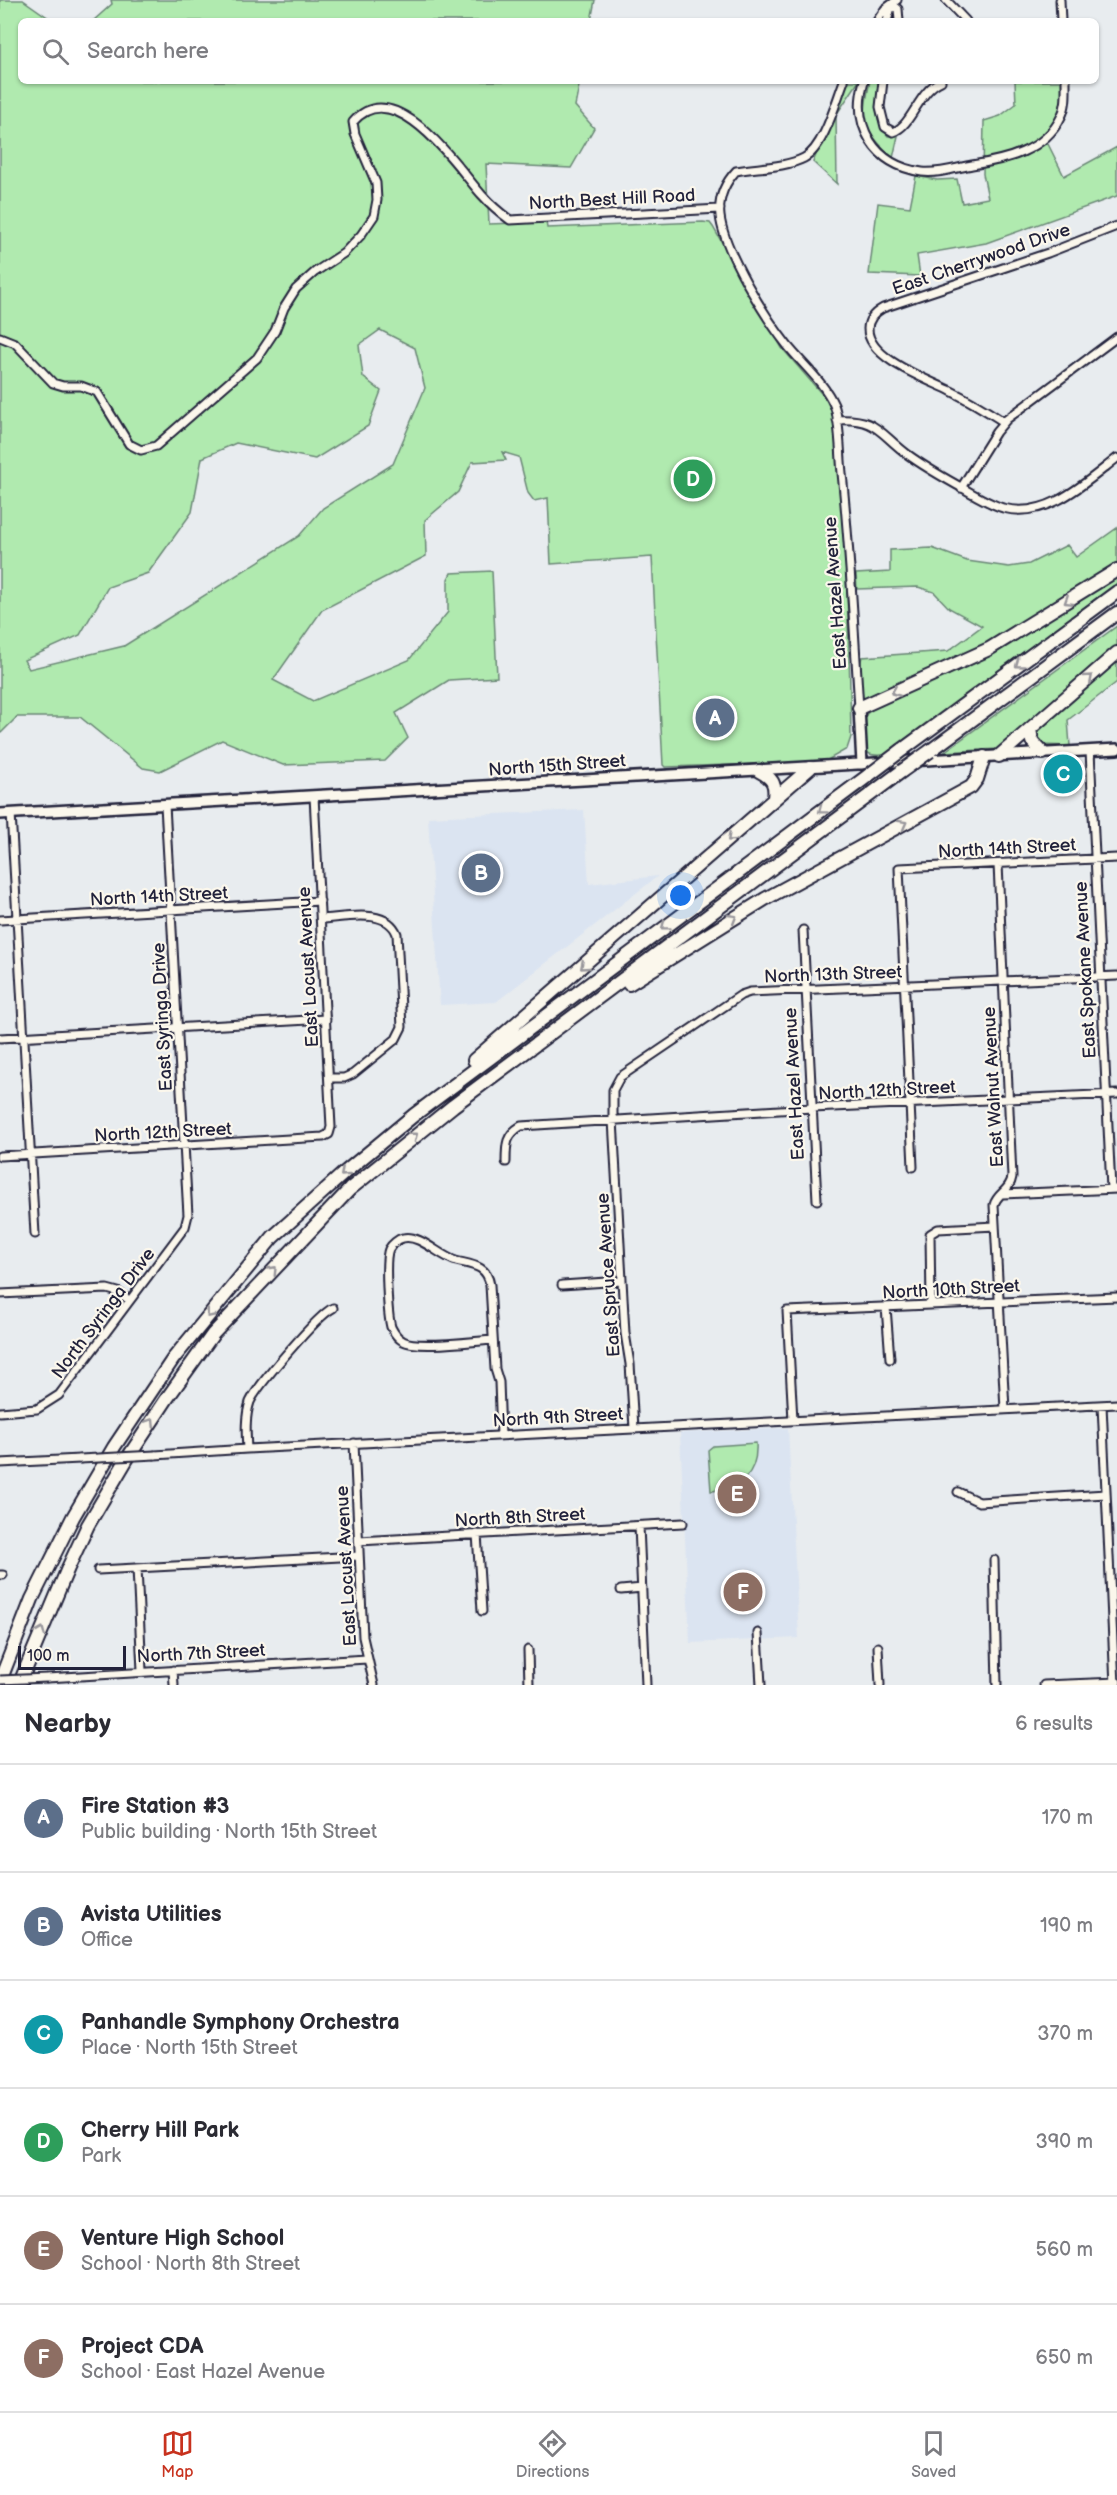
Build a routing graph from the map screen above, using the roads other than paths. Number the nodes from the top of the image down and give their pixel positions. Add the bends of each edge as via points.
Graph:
1 (946, 0) edge
2 (1060, 0) edge
3 (895, 2) edge
4 (879, 18) edge
5 (888, 18) edge
6 (899, 18) edge
7 (963, 18) edge
8 (1061, 18) edge
9 (843, 84) edge
10 (864, 84) edge
11 (884, 84) edge
12 (936, 84) edge
13 (1066, 84) edge
14 (720, 209) junction
15 (1117, 226) edge
16 (0, 337) edge
17 (1117, 337) edge
18 (837, 420) junction
19 (1004, 422) junction
20 (1117, 458) edge
21 (961, 488) junction
22 (1117, 570) edge
23 (1117, 592) edge
24 (1117, 613) edge
25 (1117, 653) edge
26 (859, 708) junction
27 (1030, 729) junction
28 (1117, 749) edge
29 (1090, 751) junction
30 (1043, 753) junction
31 (999, 756) junction
32 (984, 757) junction
33 (810, 768) junction
34 (866, 770) junction
35 (759, 771) junction
36 (314, 796) junction
37 (774, 798) junction
38 (165, 805) junction
39 (0, 813) edge
40 (12, 813) junction
41 (1117, 858) edge
42 (1095, 859) junction
43 (998, 864) junction
44 (320, 902) junction
45 (171, 910) junction
46 (18, 919) junction
47 (0, 920) edge
48 (321, 920) junction
49 (803, 930) dead end
50 (1101, 976) junction
51 (1117, 976) edge
52 (1003, 981) junction
53 (904, 986) junction
54 (806, 990) junction
55 (575, 1014) junction
56 (326, 1019) junction
57 (177, 1028) junction
58 (24, 1036) junction
59 (0, 1038) edge
60 (329, 1078) junction
61 (1117, 1094) edge
62 (1106, 1095) junction
63 (1008, 1099) junction
64 (910, 1104) junction
65 (812, 1108) junction
66 (414, 1115) junction
67 (613, 1120) junction
68 (327, 1135) joint
69 (184, 1146) junction
70 (30, 1154) junction
71 (0, 1156) edge
72 (506, 1162) dead end
73 (913, 1167) dead end
74 (1114, 1189) edge
75 (1002, 1194) junction
76 (817, 1200) dead end
77 (995, 1226) junction
78 (185, 1227) joint
79 (35, 1234) dead end
80 (622, 1281) junction
81 (562, 1285) dead end
82 (0, 1294) edge
83 (1117, 1297) edge
84 (129, 1300) junction
85 (999, 1302) junction
86 (931, 1304) junction
87 (886, 1307) junction
88 (333, 1308) dead end
89 (493, 1340) junction
90 (890, 1359) dead end
91 (1117, 1404) edge
92 (1102, 1405) junction
93 (1005, 1409) junction
94 (0, 1412) edge
95 (793, 1420) junction
96 (634, 1428) junction
97 (501, 1436) junction
98 (354, 1443) junction
99 (247, 1449) junction
100 (0, 1463) edge
101 (958, 1492) dead end
102 (1106, 1494) junction
103 (683, 1523) dead end
104 (639, 1526) junction
105 (477, 1534) junction
106 (359, 1541) junction
107 (359, 1556) junction
108 (994, 1560) dead end
109 (137, 1568) junction
110 (98, 1570) dead end
111 (642, 1588) junction
112 (621, 1590) dead end
113 (482, 1611) dead end
114 (758, 1633) dead end
115 (878, 1647) dead end
116 (528, 1650) dead end
117 (367, 1659) junction
118 (173, 1670) junction
119 (142, 1671) junction
120 (0, 1681) edge
121 (57, 1681) edge
122 (1116, 1683) edge
123 (19, 1685) edge
124 (174, 1685) edge
125 (374, 1685) edge
126 (529, 1685) edge
127 (646, 1685) edge
128 (761, 1685) edge
129 (880, 1685) edge
130 (997, 1685) edge
131 (1044, 1685) edge

1 - 7 street
2 - 8 street
3 - 4 street
3 - 5 street
3 - 6 street
9 - 14 street via 814,149 787,164 736,171 722,191
10 - 13 street via 860,116 867,137 891,161 924,172 1022,153 1046,137 1061,119
11 - 12 street via 882,121 893,132
14 - 16 street, North Best Hill Road via 510,219 481,194 440,144 405,115 381,108 360,114 353,122 376,183 374,216 361,236 297,289 257,358 156,446 141,450 129,444 97,392 53,383 15,343
14 - 18 street, East Hazel Avenue via 725,237 740,269 786,343 828,395
15 - 19 street, East Cherrywood Drive via 883,308 871,318 868,332 875,348 888,359
17 - 19 street
18 - 21 street via 868,422 908,455
18 - 26 street, East Hazel Avenue
19 - 21 street
20 - 21 street via 1067,495 1044,506 1003,508
22 -> 26 highway via 989,649
23 -> 34 highway, bridge via 902,750
24 - 55 highway, bridge
27 -> 25 highway
26 - 34 main road, East Hazel Avenue
27 - 30 highway via 1032,741
27 - 31 highway
28 - 29 main road, North 15th Street
29 - 30 main road, North 15th Street
29 - 42 street, East Spokane Avenue
30 - 31 main road, North 15th Street
31 - 32 main road, North 15th Street
32 - 34 main road, North 15th Street
55 -> 32 highway via 765,899 971,787
33 - 34 main road, North 15th Street
33 - 35 main road, North 15th Street
33 - 37 highway
34 -> 66 highway
35 - 36 main road, North 15th Street
35 - 37 highway via 773,780
36 - 38 main road, North 15th Street
36 - 44 street, East Locust Avenue
37 -> 66 highway
38 - 40 main road, North 15th Street
38 - 45 street, East Syringa Drive
39 - 40 main road, North 15th Street
40 - 46 street
41 - 42 street, North 14th Street
42 - 43 street, North 14th Street
42 - 50 street, East Spokane Avenue
43 - 52 street, East Walnut Avenue
43 - 53 street, North 14th Street via 899,868
44 - 45 street, North 14th Street
44 - 48 street, East Locust Avenue
45 - 46 street, North 14th Street
45 - 57 street, East Syringa Drive
46 - 47 street, North 14th Street
46 - 58 street
48 - 56 street, East Locust Avenue
48 - 60 street via 377,917 390,921 397,934 401,1032 352,1074
49 - 54 street, East Hazel Avenue
50 - 51 street, North 13th Street
50 - 52 street, North 13th Street
50 - 62 street, East Spokane Avenue
52 - 53 street, North 13th Street
52 - 63 street, East Walnut Avenue
53 - 54 street, North 13th Street
53 - 64 street
54 - 65 street, East Hazel Avenue
54 - 67 street, North 13th Street via 741,995 651,1055 620,1077 613,1090
123 -> 55 highway via 88,1525 127,1459 213,1334 350,1189
56 - 57 street
56 - 60 street, East Locust Avenue
57 - 58 street
57 - 69 street, East Syringa Drive
58 - 59 street
58 - 70 street
60 - 68 street, East Locust Avenue via 332,1127
61 - 62 street, North 12th Street
62 - 63 street, North 12th Street
62 - 74 street, East Spokane Avenue
63 - 64 street, North 12th Street
63 - 75 street, East Walnut Avenue via 1012,1177 1010,1187
64 - 65 street, North 12th Street
64 - 73 street
65 - 67 street, North 12th Street
65 - 76 street, East Hazel Avenue
66 -> 120 highway via 273,1238 173,1359 73,1517 32,1599
67 - 72 street, North 12th Street via 521,1126 510,1132
67 - 80 street, East Spruce Avenue
68 - 69 street, North 12th Street
69 - 70 street, North 12th Street
69 - 78 street, East Syringa Drive via 188,1215
70 - 71 street, North 12th Street
70 - 79 street
74 - 75 street
75 - 77 street, East Walnut Avenue via 994,1205
77 - 85 street, East Walnut Avenue
77 - 86 street via 932,1231
78 - 84 street, North Syringa Drive
80 - 81 street
80 - 96 street, East Spruce Avenue
82 - 84 street via 107,1289
83 - 85 street, North 10th Street
84 - 94 street, North Syringa Drive via 60,1395 37,1408
85 - 86 street, North 10th Street
85 - 93 street, East Walnut Avenue
86 - 87 street, North 10th Street
87 - 90 street
87 - 95 street, North 10th Street via 787,1311
88 - 99 street via 318,1320 253,1396 246,1420
89 - 89 street via 490,1285 485,1271 446,1258 415,1238 405,1238 389,1249 390,1323 395,1334 416,1345
89 - 97 street
91 - 92 street, North 9th Street
92 - 93 street, North 9th Street
92 - 102 street
93 - 95 street, North 9th Street
95 - 96 street, North 9th Street
96 - 97 street, North 9th Street
97 - 98 street, North 9th Street
98 - 99 street, North 9th Street
98 - 106 street, East Locust Avenue
99 - 100 street, North 9th Street, bridge
101 - 102 street via 979,1502
102 - 122 street
103 - 104 street, North 8th Street
104 - 105 street, North 8th Street
104 - 111 street
105 - 106 street, North 8th Street
105 - 113 street
106 - 107 street, East Locust Avenue
107 - 109 street
107 - 117 street, East Locust Avenue
108 - 130 street
109 - 110 street
109 - 119 street
111 - 112 street
111 - 127 street
114 - 128 street
115 - 129 street
116 - 126 street
117 - 118 street, North 7th Street
117 - 125 street, East Locust Avenue
118 - 119 street, North 7th Street
118 - 124 street
119 - 121 street, North 7th Street
120 - 121 street, North 7th Street, bridge
122 - 131 street

